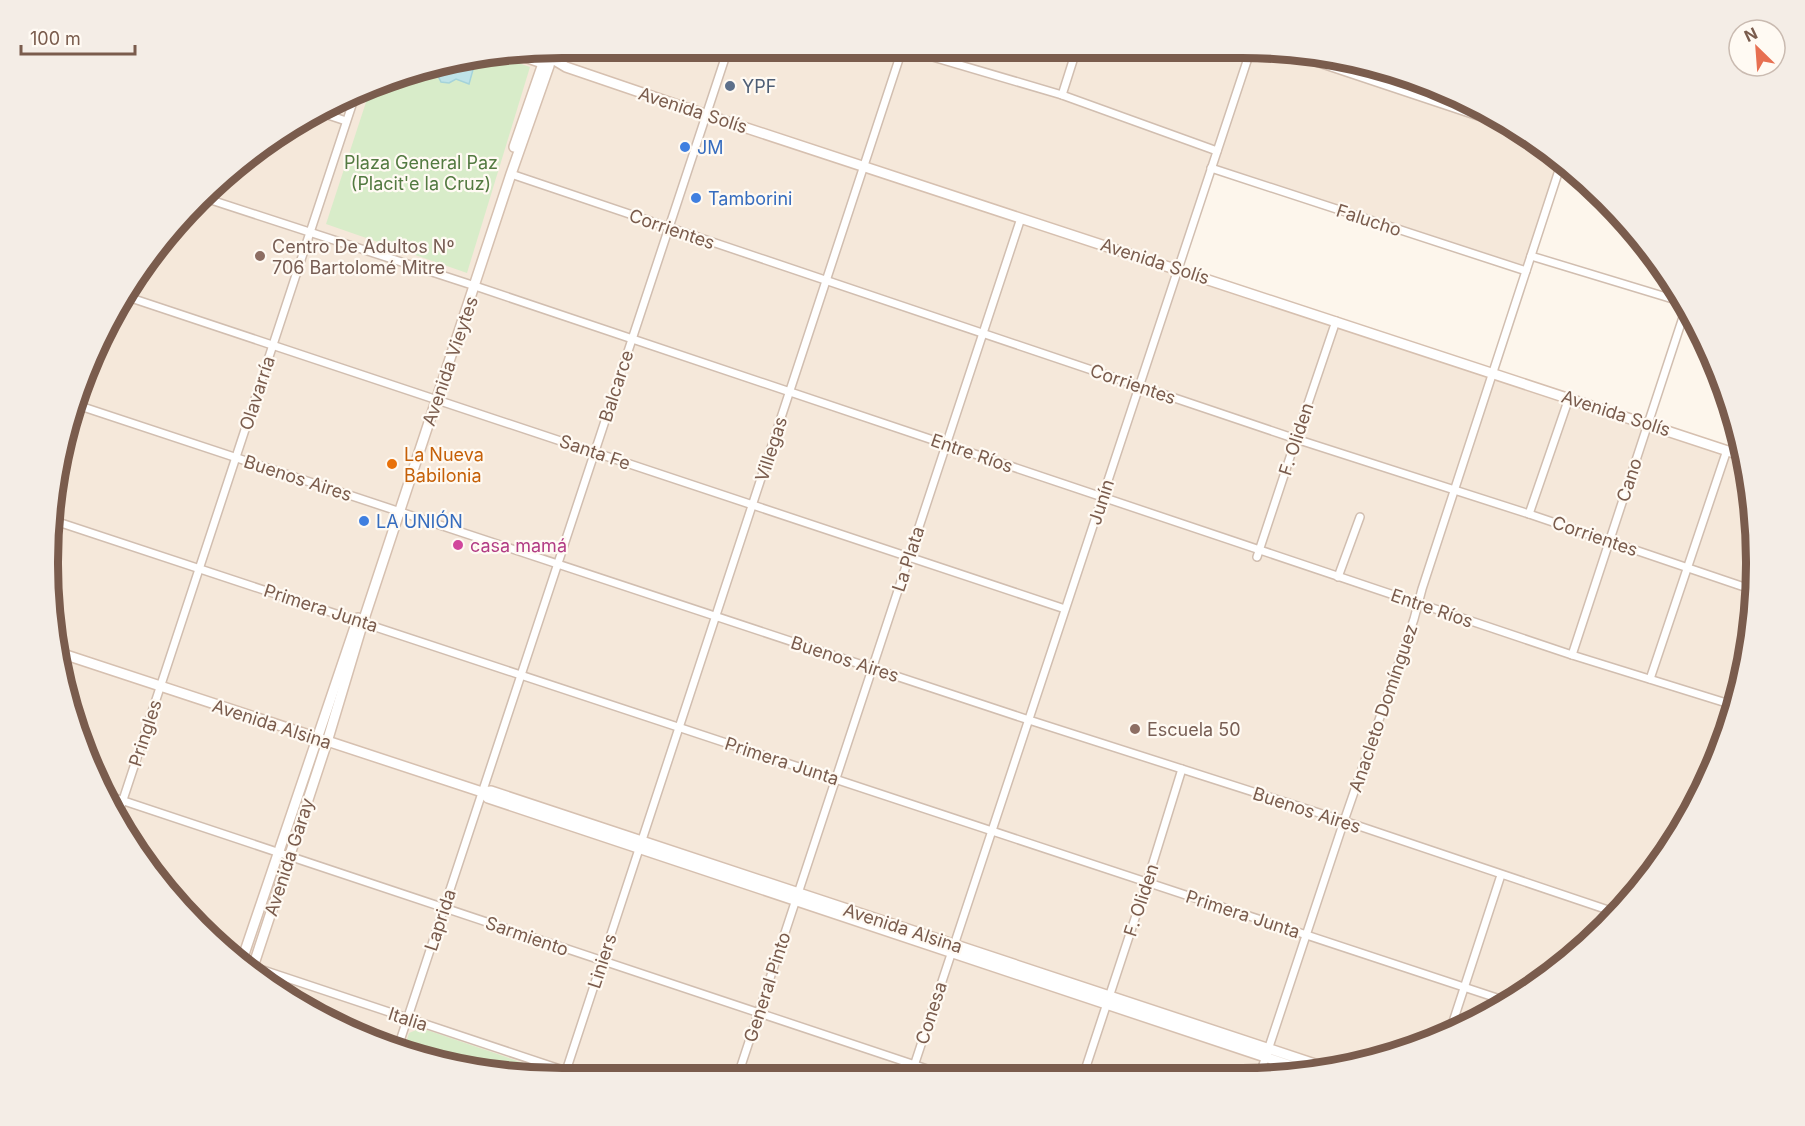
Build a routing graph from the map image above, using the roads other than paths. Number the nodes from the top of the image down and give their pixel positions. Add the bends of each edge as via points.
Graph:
1 (548, 58) edge
2 (725, 58) edge
3 (899, 58) edge
4 (936, 58) edge
5 (1074, 58) edge
6 (1248, 58) edge
7 (550, 59) edge
8 (1330, 66) edge
9 (1357, 72) edge
10 (1356, 75) junction
11 (1062, 95) junction
12 (352, 106) edge
13 (1458, 109) joint
14 (1467, 112) edge
15 (706, 114) junction
16 (331, 116) edge
17 (346, 121) junction
18 (1217, 152) junction
19 (864, 166) junction
20 (1211, 168) junction
21 (1559, 171) edge
22 (511, 174) junction
23 (212, 200) edge
24 (1021, 218) junction
25 (669, 228) junction
26 (310, 232) junction
27 (1531, 256) junction
28 (1178, 269) junction
29 (1526, 271) junction
30 (826, 281) junction
31 (473, 285) junction
32 (134, 299) edge
33 (1671, 299) edge
34 (1683, 318) edge
35 (1336, 321) junction
36 (983, 333) junction
37 (632, 339) junction
38 (273, 345) junction
39 (1492, 372) junction
40 (1139, 386) junction
41 (790, 392) junction
42 (434, 398) junction
43 (1569, 398) junction
44 (83, 407) edge
45 (1648, 424) junction
46 (1296, 439) junction
47 (946, 445) junction
48 (1727, 450) junction
49 (595, 452) junction
50 (1734, 453) edge
51 (236, 457) junction
52 (1454, 490) junction
53 (1102, 497) junction
54 (753, 504) junction
55 (398, 511) junction
56 (1529, 514) junction
57 (1360, 518) dead end
58 (61, 523) edge
59 (1609, 541) junction
60 (1258, 554) junction
61 (909, 556) junction
62 (558, 564) junction
63 (1687, 568) junction
64 (199, 569) junction
65 (1338, 577) junction
66 (1745, 587) edge
67 (1418, 604) junction
68 (1065, 609) junction
69 (716, 616) junction
70 (360, 621) junction
71 (67, 655) edge
72 (1572, 655) junction
73 (872, 668) junction
74 (521, 675) junction
75 (1650, 679) junction
76 (160, 686) junction
77 (1727, 702) edge
78 (1029, 720) junction
79 (679, 727) junction
80 (316, 739) junction
81 (327, 742) junction
82 (1182, 769) junction
83 (836, 779) junction
84 (482, 792) junction
85 (118, 799) edge
86 (122, 801) junction
87 (121, 805) edge
88 (1344, 821) junction
89 (992, 831) junction
90 (640, 844) junction
91 (278, 852) junction
92 (290, 856) junction
93 (1501, 875) junction
94 (1147, 882) junction
95 (797, 896) junction
96 (444, 908) junction
97 (1608, 910) edge
98 (1306, 935) junction
99 (953, 948) junction
100 (244, 953) edge
101 (602, 961) junction
102 (255, 962) edge
103 (277, 978) edge
104 (1465, 987) junction
105 (1497, 998) edge
106 (1108, 1000) junction
107 (759, 1013) junction
108 (408, 1018) junction
109 (1454, 1020) edge
110 (400, 1041) edge
111 (1267, 1053) junction
112 (1308, 1063) edge
113 (1292, 1064) edge
114 (914, 1065) junction
115 (551, 1067) edge
116 (1262, 1067) edge
117 (566, 1068) edge
118 (740, 1068) edge
119 (913, 1068) edge
120 (922, 1068) edge
121 (1086, 1068) edge

1 - 22 street, Avenida Vieytes
1 - 31 street, Avenida Vieytes
2 - 15 street, Balcarce
3 - 19 street, Villegas
4 - 11 street
5 - 11 street
6 - 18 street, Junín
7 - 15 street, Avenida Solís
8 - 10 street
9 - 10 street
10 - 13 street
11 - 18 street
12 - 17 street, Olavarría
13 - 14 street
15 - 19 street, Avenida Solís
15 - 25 street, Balcarce
16 - 17 street
17 - 26 street, Olavarría
18 - 20 street, Junín
19 - 24 street, Avenida Solís
19 - 30 street, Villegas
20 - 28 street, Junín
20 - 29 street, Falucho
21 - 27 street, Anacleto Domínguez
22 - 25 street, Corrientes
22 - 31 street, Avenida Vieytes
23 - 26 street, Entre Ríos
24 - 28 street, Avenida Solís
24 - 36 street, La Plata
25 - 30 street, Corrientes
25 - 37 street, Balcarce
26 - 31 street, Entre Ríos
26 - 38 street, Olavarría
27 - 29 street, Anacleto Domínguez
27 - 33 street
28 - 35 street, Avenida Solís
28 - 40 street, Junín
29 - 39 street, Anacleto Domínguez
30 - 36 street, Corrientes
30 - 41 street, Villegas
31 - 37 street, Entre Ríos
31 - 42 street, Avenida Vieytes
32 - 38 street, Santa Fe
34 - 45 street, Cano
35 - 39 street, Avenida Solís
35 - 46 street, F. Oliden
36 - 40 street, Corrientes
36 - 47 street, La Plata
37 - 41 street, Entre Ríos
37 - 49 street, Balcarce
38 - 42 street, Santa Fe
38 - 51 street, Olavarría
39 - 43 street, Avenida Solís
39 - 52 street, Anacleto Domínguez
40 - 46 street, Corrientes
40 - 53 street, Junín
41 - 47 street, Entre Ríos
41 - 54 street, Villegas
42 - 49 street, Santa Fe
42 - 55 street, Avenida Vieytes
43 - 45 street, Avenida Solís
43 - 56 street
44 - 51 street, Buenos Aires
45 - 48 street, Avenida Solís
45 - 59 street, Cano
46 - 52 street, Corrientes
46 - 60 street, F. Oliden
47 - 53 street, Entre Ríos
47 - 61 street, La Plata
48 - 50 street, Avenida Solís
48 - 63 street
49 - 54 street, Santa Fe
49 - 62 street, Balcarce
51 - 55 street, Buenos Aires
51 - 64 street, Olavarría
52 - 56 street, Corrientes
52 - 67 street, Anacleto Domínguez
53 - 60 street, Entre Ríos
53 - 68 street, Junín
54 - 61 street, Santa Fe
54 - 69 street, Villegas
55 - 62 street, Buenos Aires
55 - 70 street, Avenida Vieytes
56 - 59 street, Corrientes
57 - 65 street
58 - 64 street, Primera Junta
59 - 63 street, Corrientes
59 - 72 street, Cano
60 - 65 street, Entre Ríos
61 - 68 street, Santa Fe
61 - 73 street, La Plata
62 - 69 street, Buenos Aires
62 - 74 street, Balcarce
63 - 66 street, Corrientes
63 - 75 street
64 - 70 street, Primera Junta
64 - 76 street, Olavarría
65 - 67 street, Entre Ríos
67 - 72 street, Entre Ríos
67 - 88 street, Anacleto Domínguez
68 - 78 street, Junín
69 - 73 street, Buenos Aires
69 - 79 street, Villegas
70 - 74 street, Primera Junta
70 - 80 street, Avenida Vieytes
70 - 81 street, Avenida Vieytes
71 - 76 street, Avenida Alsina
72 - 75 street, Entre Ríos
73 - 78 street, Buenos Aires
73 - 83 street, La Plata
74 - 79 street, Primera Junta
74 - 84 street, Balcarce
75 - 77 street, Entre Ríos
76 - 80 street, Avenida Alsina
76 - 86 street, Pringles
78 - 82 street, Buenos Aires
78 - 89 street, Junín
79 - 83 street, Primera Junta
79 - 90 street, Villegas
80 - 81 street, Avenida Alsina
80 - 91 street, Avenida Garay
81 - 84 street, Avenida Alsina
81 - 92 street, Avenida Garay
82 - 88 street, Buenos Aires
82 - 94 street, F. Oliden
83 - 89 street, Primera Junta
83 - 95 street, La Plata
84 - 90 street, Avenida Alsina via 491,791
84 - 96 street, Laprida
85 - 86 street, Sarmiento
86 - 87 street, Pringles
86 - 91 street, Sarmiento
88 - 93 street, Buenos Aires
88 - 98 street, Anacleto Domínguez
89 - 94 street, Primera Junta
89 - 99 street, Junín
90 - 95 street, Avenida Alsina
90 - 101 street, Liniers
91 - 92 street, Sarmiento
91 - 100 street, Avenida Garay
92 - 96 street, Sarmiento
92 - 102 street, Avenida Garay
93 - 97 street, Buenos Aires
93 - 104 street
94 - 98 street, Primera Junta
94 - 106 street, F. Oliden
95 - 99 street, Avenida Alsina
95 - 107 street, General Pinto
96 - 101 street, Sarmiento
96 - 108 street, Laprida
98 - 104 street, Primera Junta
98 - 111 street, Anacleto Domínguez
99 - 106 street, Avenida Alsina
99 - 114 street, Conesa
101 - 107 street, Sarmiento
101 - 117 street, Liniers
103 - 108 street, Italia
104 - 105 street, Primera Junta
104 - 109 street
106 - 111 street, Avenida Alsina
106 - 121 street, F. Oliden
107 - 114 street, Sarmiento
107 - 118 street, General Pinto
108 - 110 street, Laprida
108 - 115 street, Italia
111 - 112 street, Avenida Alsina
111 - 113 street, Avenida Alsina
111 - 116 street, Anacleto Domínguez
114 - 119 street, Conesa
114 - 120 street, Sarmiento

